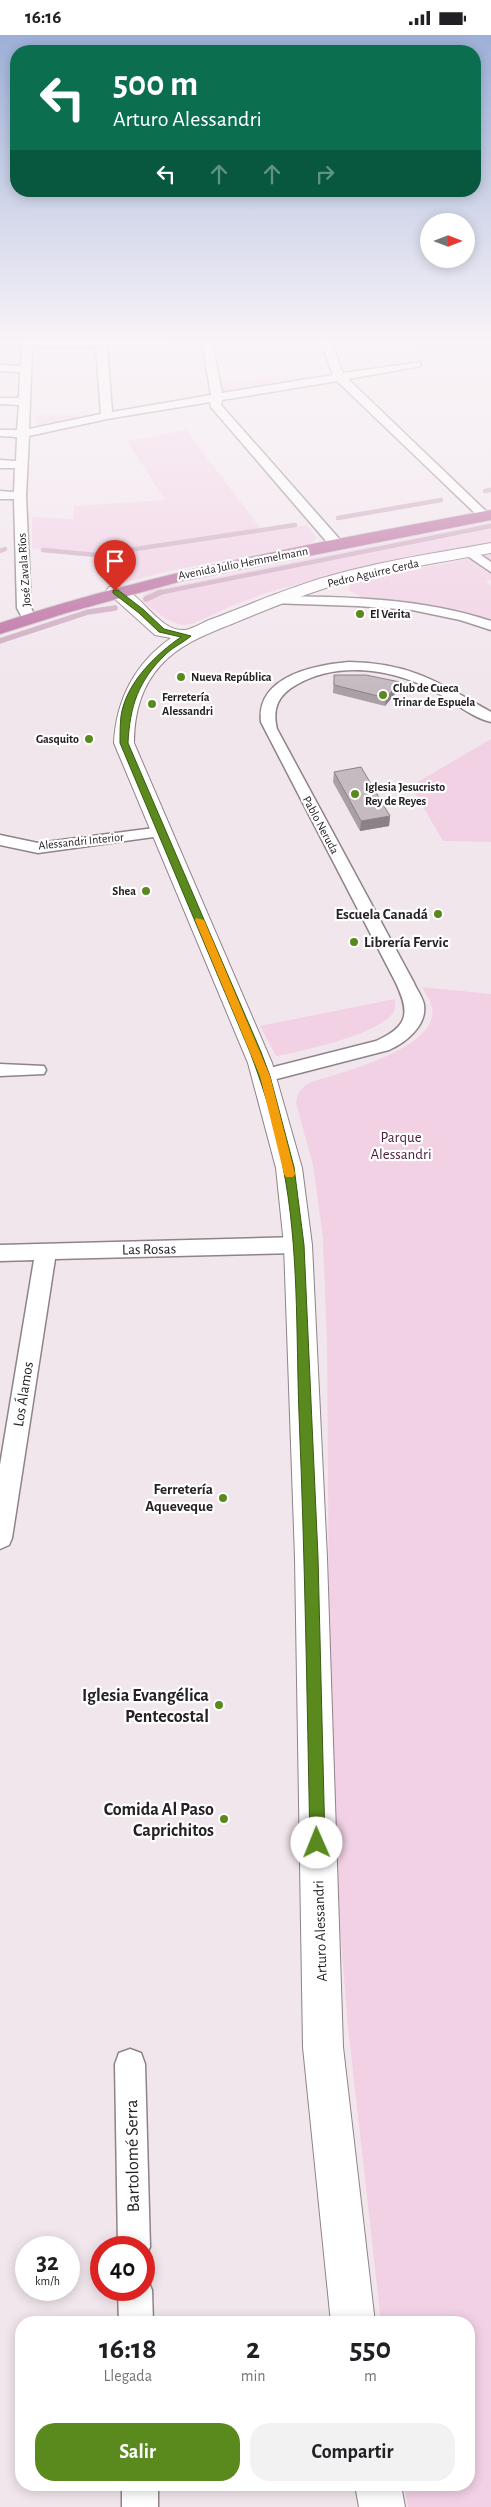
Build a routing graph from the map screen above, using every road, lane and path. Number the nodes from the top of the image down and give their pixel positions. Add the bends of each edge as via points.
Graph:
1 (22, 457) edge
2 (261, 457) edge
3 (426, 457) edge
4 (0, 464) edge
5 (21, 465) junction
6 (0, 495) edge
7 (20, 496) junction
8 (488, 515) edge
9 (337, 545) junction
10 (491, 548) edge
11 (471, 552) junction
12 (491, 568) edge
13 (320, 586) junction
14 (115, 591) junction
15 (276, 600) junction
16 (343, 601) junction
17 (29, 618) junction
18 (491, 626) edge
19 (0, 629) edge
20 (162, 642) junction
21 (491, 718) edge
22 (162, 832) junction
23 (0, 840) edge
24 (0, 1070) edge
25 (37, 1070) dead end
26 (265, 1076) junction
27 (298, 1245) junction
28 (46, 1251) junction
29 (0, 1253) edge
30 (0, 1538) edge
31 (130, 2064) dead end
32 (134, 2236) edge
33 (135, 2301) edge
34 (136, 2316) edge
35 (352, 2316) edge
36 (140, 2491) edge
37 (379, 2491) edge
38 (140, 2507) edge
39 (382, 2507) edge

1 - 5 street, José Zavala Ríos
2 - 9 street
3 - 8 street
4 - 5 street
5 - 7 street, José Zavala Ríos
6 - 7 street
7 - 17 street, José Zavala Ríos via 24,608
8 - 9 highway, Avenida Julio Hemmelmann
9 - 14 highway, Avenida Julio Hemmelmann
10 - 11 street, Pedro Aguirre Cerda
11 - 12 street
11 - 13 street, Pedro Aguirre Cerda via 347,577
13 - 15 street, Pedro Aguirre Cerda
13 - 16 street, Arturo Alessandri
14 - 17 highway, Avenida Julio Hemmelmann
14 - 20 street via 142,612
15 - 16 street, Arturo Alessandri
15 - 20 street, Arturo Alessandri via 187,636
16 - 18 street, Arturo Alessandri via 425,608
17 - 19 highway, Avenida Julio Hemmelmann
20 - 22 street, Arturo Alessandri via 130,700 123,729 124,743
21 - 26 street, Pablo Neruda via 417,677 376,667 319,671 290,682 272,699 267,714 270,729 405,983 415,1004 415,1012 409,1027 387,1043
22 - 23 street, Alessandri Interior via 38,848
22 - 26 street, Arturo Alessandri
24 - 25 street
26 - 27 street, Arturo Alessandri via 289,1167
27 - 28 street, Las Rosas
27 - 35 street, Arturo Alessandri via 311,1557 323,2047
28 - 29 street, Las Rosas
28 - 30 street, Los Álamos
31 - 32 street, Bartolomé Serra
33 - 34 street
36 - 38 street
37 - 39 street

